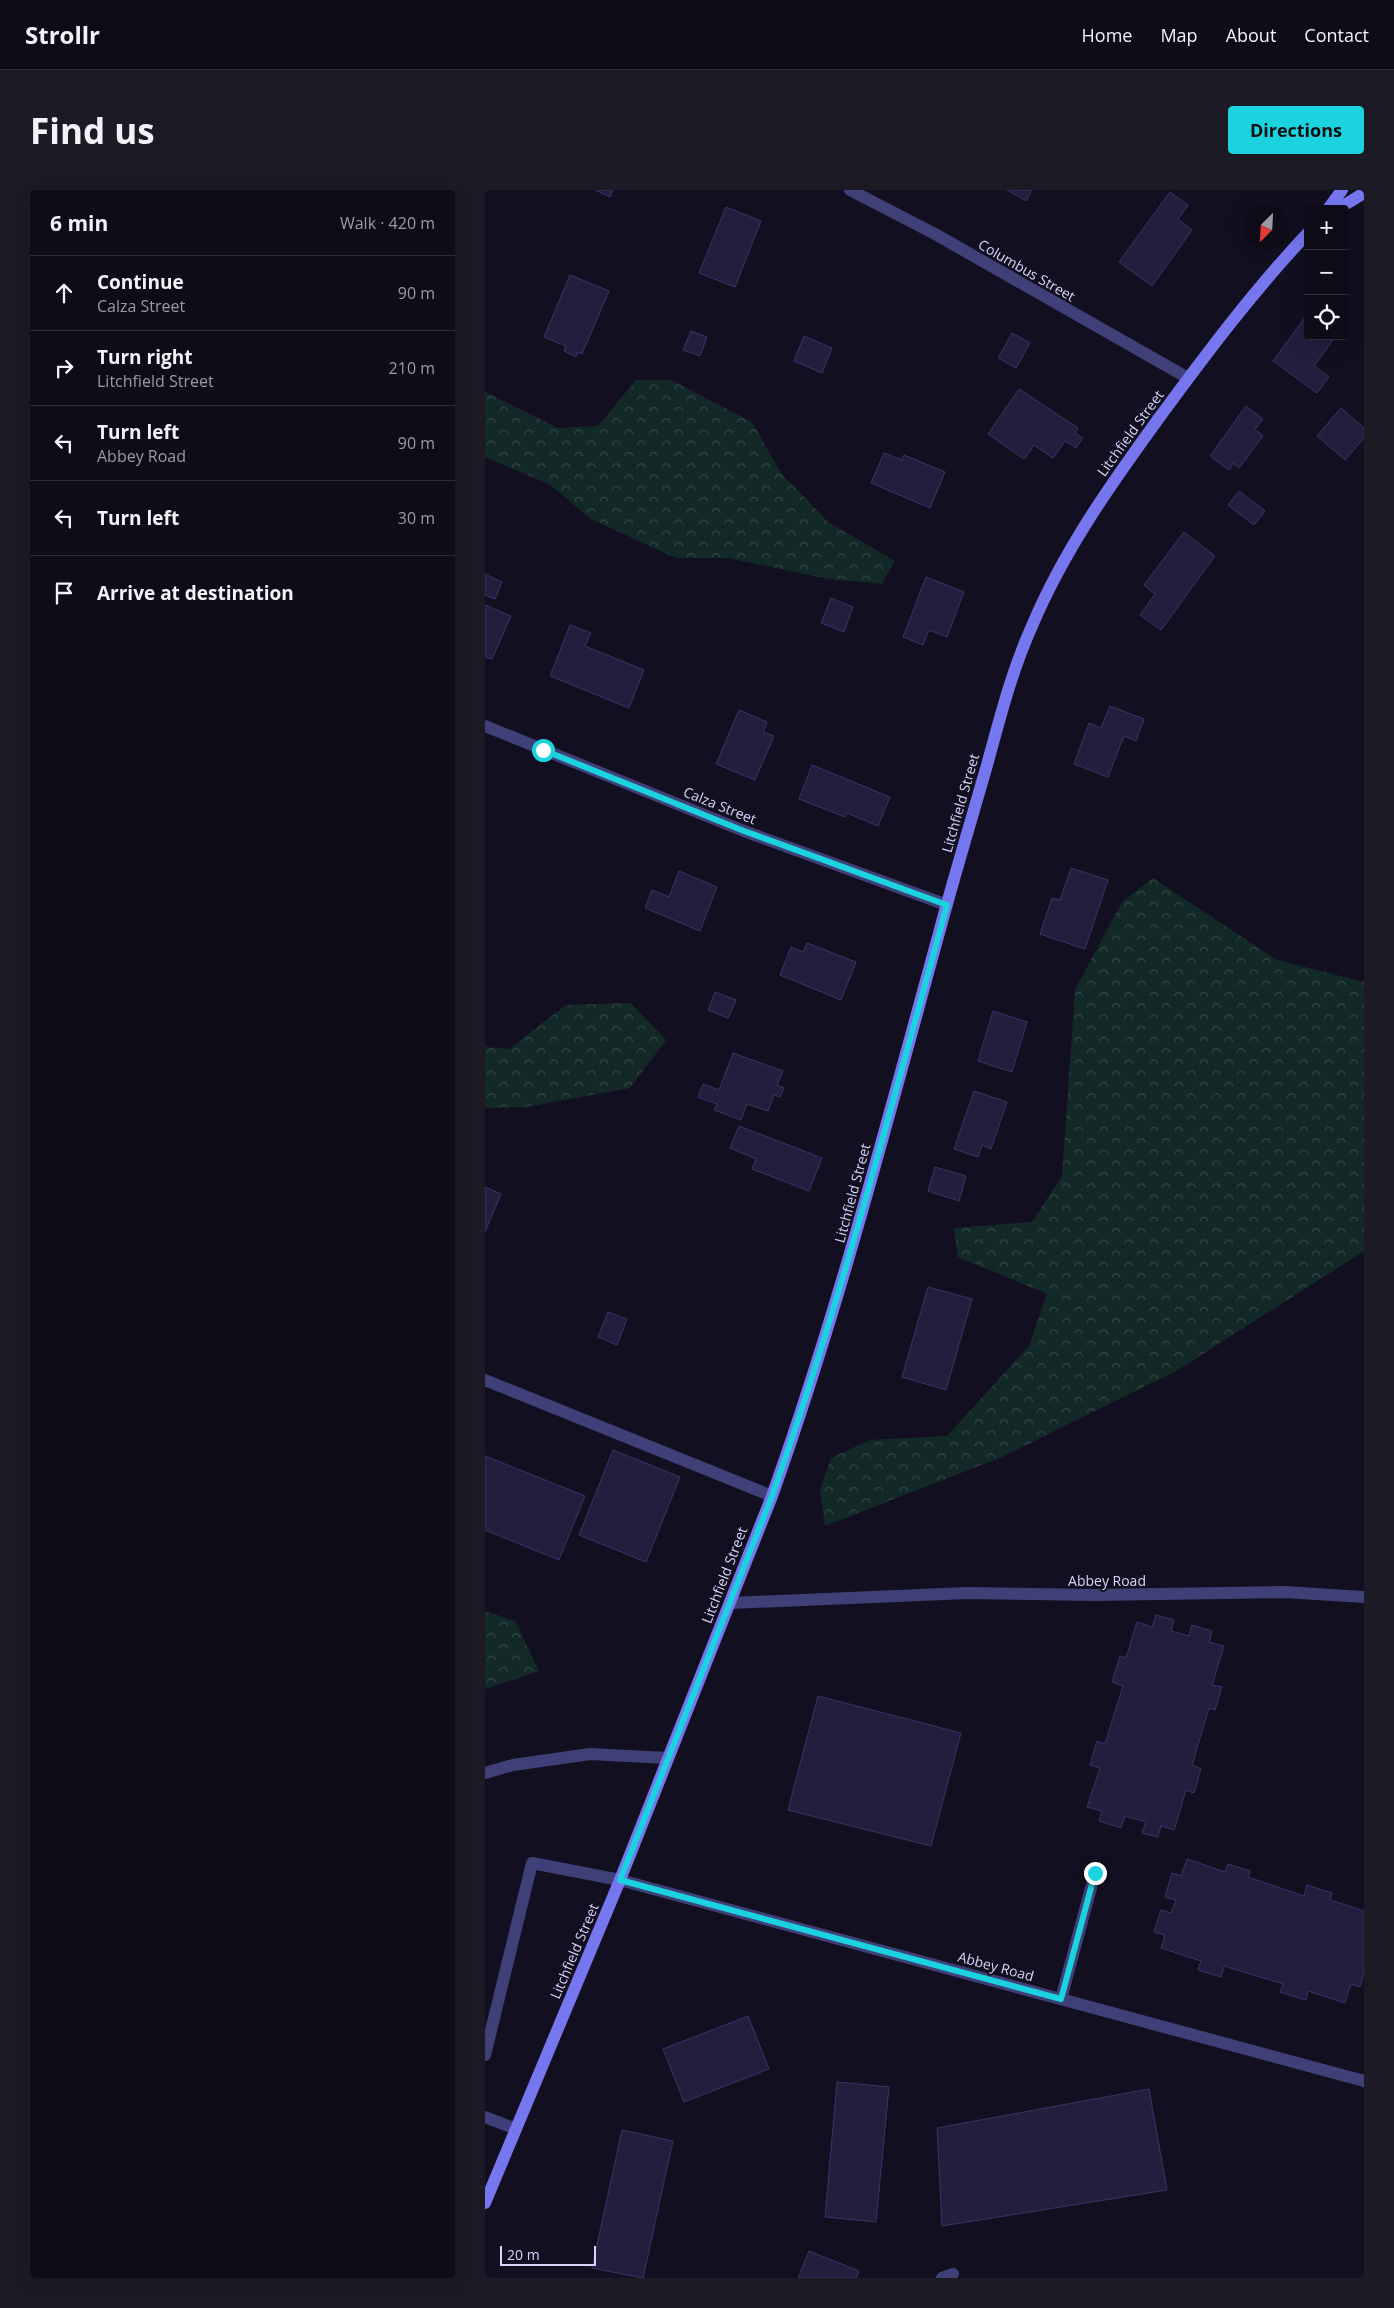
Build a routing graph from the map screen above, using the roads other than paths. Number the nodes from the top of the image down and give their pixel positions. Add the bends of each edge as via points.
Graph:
1 (850, 190) edge
2 (1342, 190) edge
3 (1364, 193) edge
4 (1331, 205) edge
5 (1344, 205) edge
6 (1304, 236) edge
7 (1188, 378) junction
8 (485, 726) edge
9 (947, 905) junction
10 (485, 1380) edge
11 (772, 1496) junction
12 (1364, 1597) edge
13 (730, 1603) junction
14 (668, 1758) junction
15 (485, 1773) edge
16 (1095, 1873) dead end
17 (620, 1880) junction
18 (1061, 1999) junction
19 (485, 2055) edge
20 (1364, 2081) edge
21 (485, 2117) edge
22 (516, 2129) junction
23 (485, 2203) edge

1 - 7 street, Columbus Street via 935,234
2 - 4 main road
3 - 5 main road
6 - 7 main road, Litchfield Street
7 - 9 main road, Litchfield Street via 1100,500 1063,562 1031,627 1007,694
8 - 9 street, Calza Street via 744,831
9 - 11 main road, Litchfield Street via 852,1250
10 - 11 street
11 - 13 main road, Litchfield Street
12 - 13 street, Abbey Road via 1284,1592 967,1593
13 - 14 main road, Litchfield Street
14 - 15 street via 590,1754 513,1765
14 - 17 main road, Litchfield Street
16 - 18 street
17 - 18 street, Abbey Road
17 - 19 street, Abbey Road via 532,1863
17 - 22 main road, Litchfield Street
18 - 20 street, Abbey Road
21 - 22 street
22 - 23 main road, Litchfield Street

